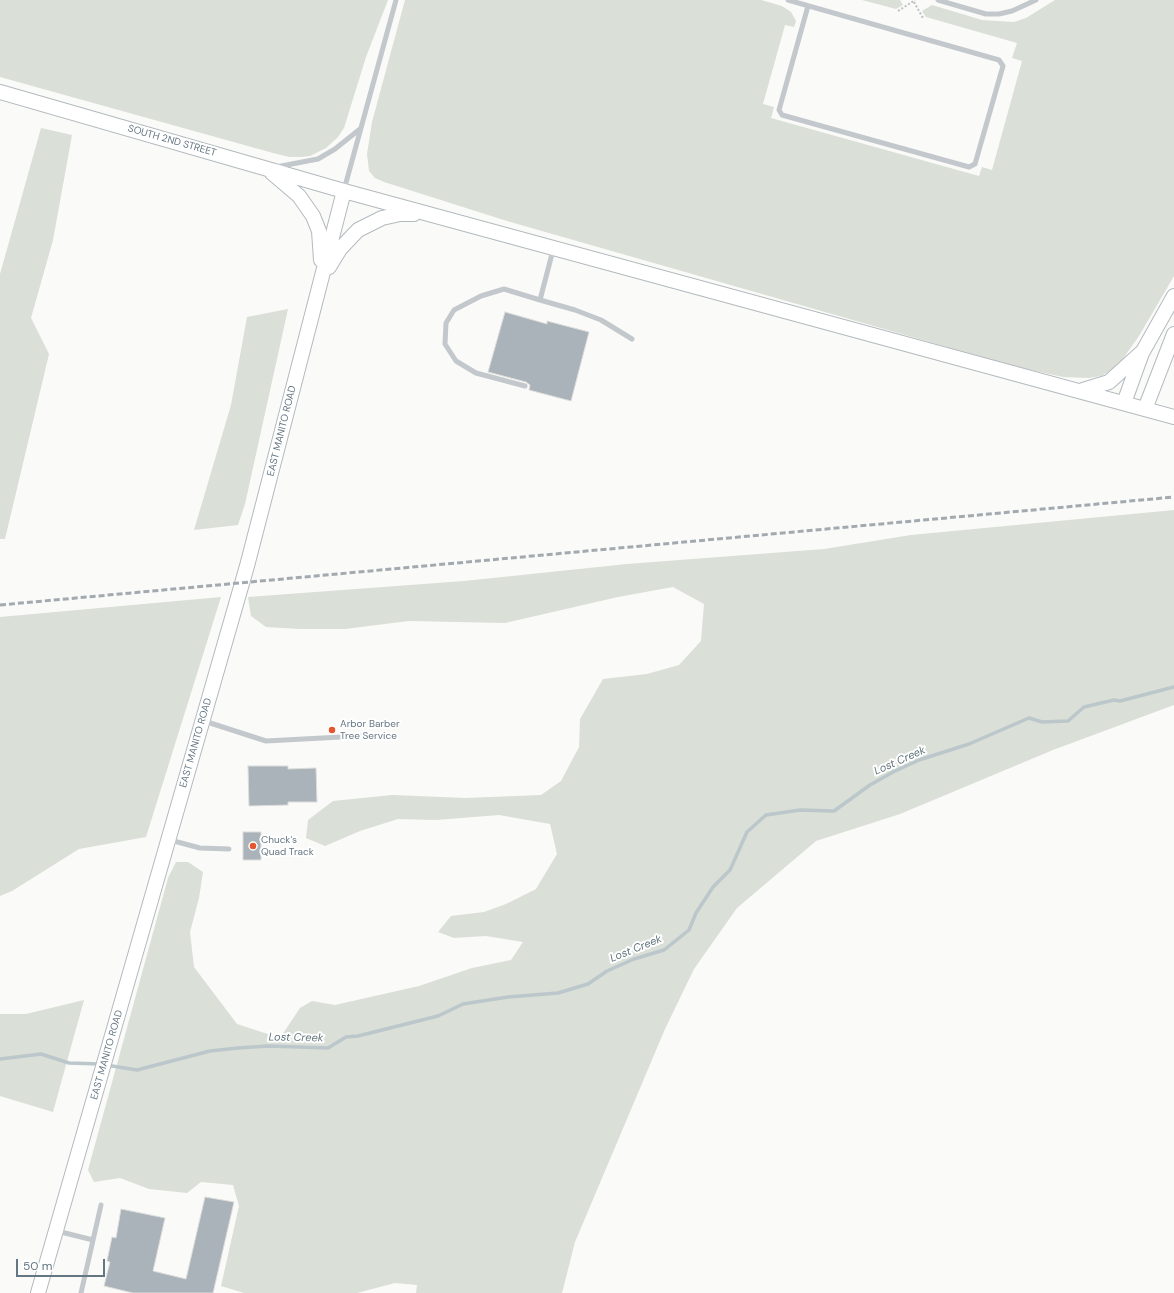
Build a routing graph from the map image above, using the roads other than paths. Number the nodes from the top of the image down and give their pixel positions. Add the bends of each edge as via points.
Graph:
1 (396, 0) edge
2 (788, 0) edge
3 (938, 0) edge
4 (1036, 0) edge
5 (808, 6) junction
6 (0, 92) edge
7 (360, 128) junction
8 (265, 168) junction
9 (344, 191) junction
10 (436, 215) junction
11 (554, 247) junction
12 (320, 281) junction
13 (1174, 296) edge
14 (540, 300) junction
15 (1174, 334) edge
16 (632, 339) dead end
17 (1142, 353) junction
18 (525, 386) dead end
19 (1080, 391) junction
20 (1124, 403) junction
21 (1145, 409) junction
22 (1174, 417) edge
23 (203, 720) junction
24 (360, 736) dead end
25 (169, 840) junction
26 (229, 849) dead end
27 (101, 1205) dead end
28 (56, 1231) junction
29 (93, 1240) junction
30 (38, 1293) edge
31 (81, 1293) edge

1 - 7 lane
2 - 5 lane
3 - 4 lane via 986,14 1012,11
5 - 5 lane via 999,60 1003,66 975,164 969,167 782,115 779,110
6 - 8 main road, SOUTH 2ND STREET
7 - 8 lane via 335,149 318,158
7 - 9 lane
8 - 9 main road, SOUTH 2ND STREET
8 - 12 main road via 299,196 313,216 321,246
9 - 10 main road, SOUTH 2ND STREET
9 - 12 main road, EAST MANITO ROAD
10 - 11 main road
10 - 12 main road via 400,214 368,224 348,238
11 - 14 lane
11 - 19 main road
12 - 23 main road, EAST MANITO ROAD via 247,566
13 - 17 main road
14 - 16 lane via 601,320
14 - 18 lane via 504,289 481,296 454,310 446,323 445,344 456,361 476,373
15 - 21 main road
17 - 19 main road via 1109,382
17 - 20 main road
19 - 20 main road
20 - 21 main road
21 - 22 main road
23 - 24 lane via 266,741
23 - 25 main road, EAST MANITO ROAD
25 - 26 lane via 200,848
25 - 28 main road, EAST MANITO ROAD
27 - 29 lane
28 - 29 lane
28 - 30 main road, EAST MANITO ROAD
29 - 31 lane

